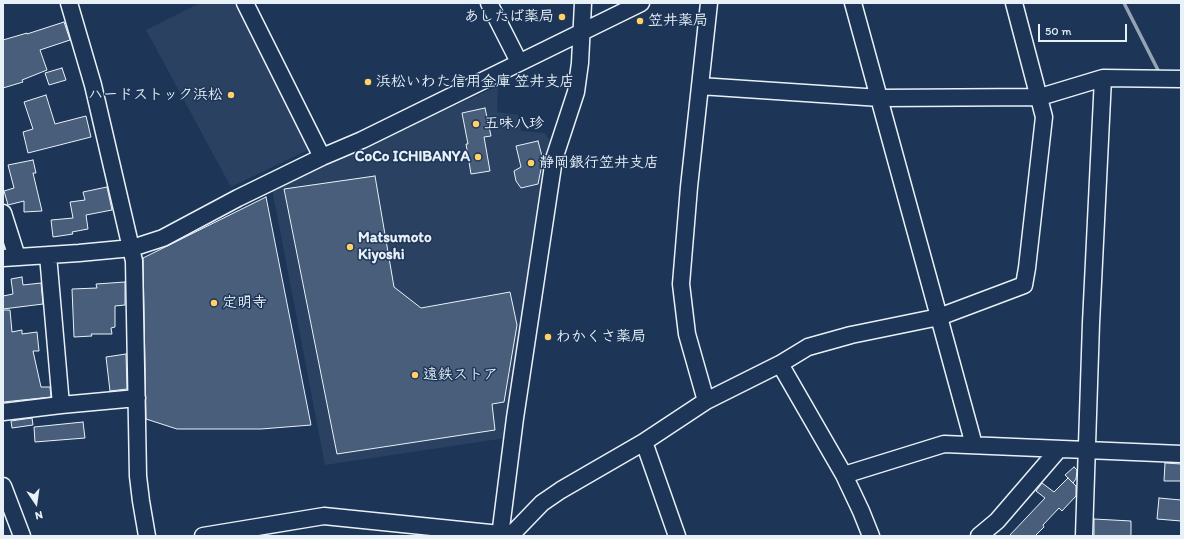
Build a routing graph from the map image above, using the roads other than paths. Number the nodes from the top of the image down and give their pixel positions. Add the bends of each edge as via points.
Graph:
1 (69, 3) edge
2 (245, 3) edge
3 (489, 3) edge
4 (583, 3) edge
5 (641, 3) edge
6 (709, 3) edge
7 (853, 3) edge
8 (1014, 3) edge
9 (582, 32) junction
10 (519, 62) junction
11 (1103, 78) junction
12 (1181, 80) edge
13 (700, 86) junction
14 (880, 98) junction
15 (1040, 98) junction
16 (322, 157) junction
17 (3, 213) edge
18 (132, 248) junction
19 (48, 255) junction
20 (10, 257) edge
21 (939, 317) junction
22 (780, 364) junction
23 (137, 398) junction
24 (706, 401) junction
25 (61, 405) junction
26 (3, 412) edge
27 (644, 442) junction
28 (974, 445) junction
29 (1059, 449) junction
30 (1087, 449) junction
31 (1181, 454) edge
32 (844, 475) junction
33 (3, 486) edge
34 (240, 533) edge
35 (500, 534) edge
36 (22, 536) edge
37 (148, 536) edge
38 (203, 536) edge
39 (677, 536) edge
40 (871, 536) edge
41 (979, 536) edge
42 (1084, 536) edge

1 - 18 street via 93,85
2 - 16 street
3 - 10 street
4 - 9 street
5 - 9 street
6 - 13 street
7 - 14 street
8 - 15 street
9 - 10 street
9 - 35 street via 576,92 554,159
10 - 16 street via 362,140
11 - 12 street
11 - 15 street
11 - 30 street
13 - 14 street
13 - 24 street via 681,284 687,334
14 - 15 street
14 - 21 street
15 - 21 street via 1044,117 1024,285
16 - 18 street via 163,238
17 - 20 street
18 - 19 street
18 - 23 street
19 - 20 street
19 - 25 street
21 - 22 street via 851,335 808,347
21 - 28 street
22 - 24 street
22 - 32 street
23 - 25 street
23 - 37 street via 138,476
24 - 27 street
25 - 26 street
27 - 35 street via 542,503 512,534
27 - 39 street
28 - 29 street
28 - 32 street via 944,444
29 - 30 street
29 - 41 street via 997,521
30 - 31 street
30 - 42 street
32 - 40 street
33 - 36 street
34 - 35 street via 324,516
34 - 38 street

